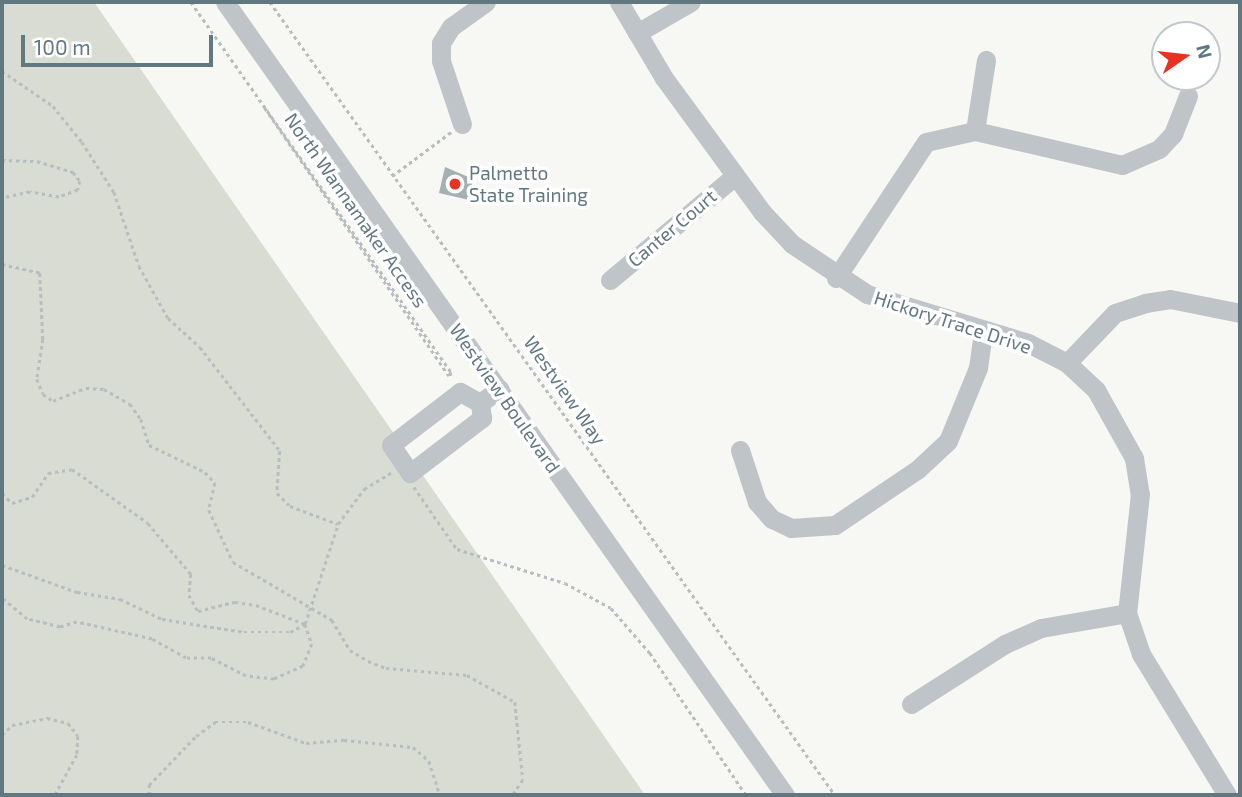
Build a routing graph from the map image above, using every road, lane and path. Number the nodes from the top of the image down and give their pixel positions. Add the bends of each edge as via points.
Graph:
1 (191, 2) edge
2 (225, 2) edge
3 (270, 2) edge
4 (486, 2) edge
5 (619, 2) edge
6 (691, 2) edge
7 (637, 33) junction
8 (986, 60) dead end
9 (2, 71) edge
10 (1188, 96) dead end
11 (462, 124) joint
12 (975, 131) junction
13 (2, 160) edge
14 (392, 176) junction
15 (735, 176) junction
16 (2, 198) edge
17 (2, 264) edge
18 (836, 278) junction
19 (610, 280) dead end
20 (1240, 313) edge
21 (983, 331) junction
22 (1067, 363) junction
23 (453, 384) junction
24 (499, 389) junction
25 (480, 403) junction
26 (740, 450) dead end
27 (399, 461) junction
28 (2, 493) edge
29 (338, 524) junction
30 (2, 565) edge
31 (2, 598) edge
32 (309, 608) junction
33 (1127, 613) junction
34 (305, 624) junction
35 (911, 704) dead end
36 (2, 735) edge
37 (55, 795) edge
38 (149, 795) edge
39 (440, 795) edge
40 (513, 795) edge
41 (746, 795) edge
42 (785, 795) edge
43 (835, 795) edge
44 (1227, 795) edge

1 - 23 path
2 - 24 street, Westview Boulevard
3 - 14 path, Westview Way
4 - 11 street via 451,27 442,43 441,61
5 - 7 street, Hickory Trace Drive
6 - 7 street
7 - 15 street, Hickory Trace Drive
8 - 12 street
9 - 29 path via 53,106 82,142 114,192 139,266 168,318 200,347 280,451 277,493 290,506
10 - 12 street via 1173,134 1159,149 1122,165
11 - 14 path
12 - 18 street via 949,133 915,152
13 - 16 path via 37,161 73,172 80,181 78,190 59,197 30,192
14 - 43 path, Westview Way
15 - 18 street, Hickory Trace Drive via 792,244
15 - 19 street, Canter Court
17 - 32 path via 40,273 43,340 37,379 43,394 53,401 86,388 104,390 130,404 149,445 215,483 209,510 233,562
18 - 21 street, Hickory Trace Drive via 895,306
20 - 22 street via 1170,299 1145,303 1115,313
21 - 22 street, Hickory Trace Drive via 1027,343
21 - 26 street via 978,368 948,440 918,469 835,524 791,528 772,519 757,502
22 - 33 street, Hickory Trace Drive via 1110,408 1134,457 1140,494
23 - 25 street
23 - 27 street via 391,445
24 - 25 street
24 - 42 street, Westview Boulevard
25 - 27 street via 482,418 410,473
27 - 29 path via 364,489
27 - 41 path via 457,549 565,583 611,608 650,653
28 - 34 path via 12,503 32,497 48,473 72,469 148,523 191,574 189,595 198,611 235,602
29 - 32 path
30 - 34 path via 77,592 120,600 162,619 244,632 290,632
31 - 34 path via 27,619 61,627 77,622 152,639 186,658 211,658 246,676 274,679 303,666 312,644
32 - 34 path
32 - 40 path via 332,620 350,650 368,661 386,668 467,675 515,702 523,780
33 - 35 street via 1041,628 1005,644
33 - 44 street, Hickory Trace Drive via 1141,654
36 - 37 path via 12,725 39,719 68,723 78,736 77,755
38 - 39 path via 149,785 215,722 237,722 306,743 344,740 413,747 429,761

